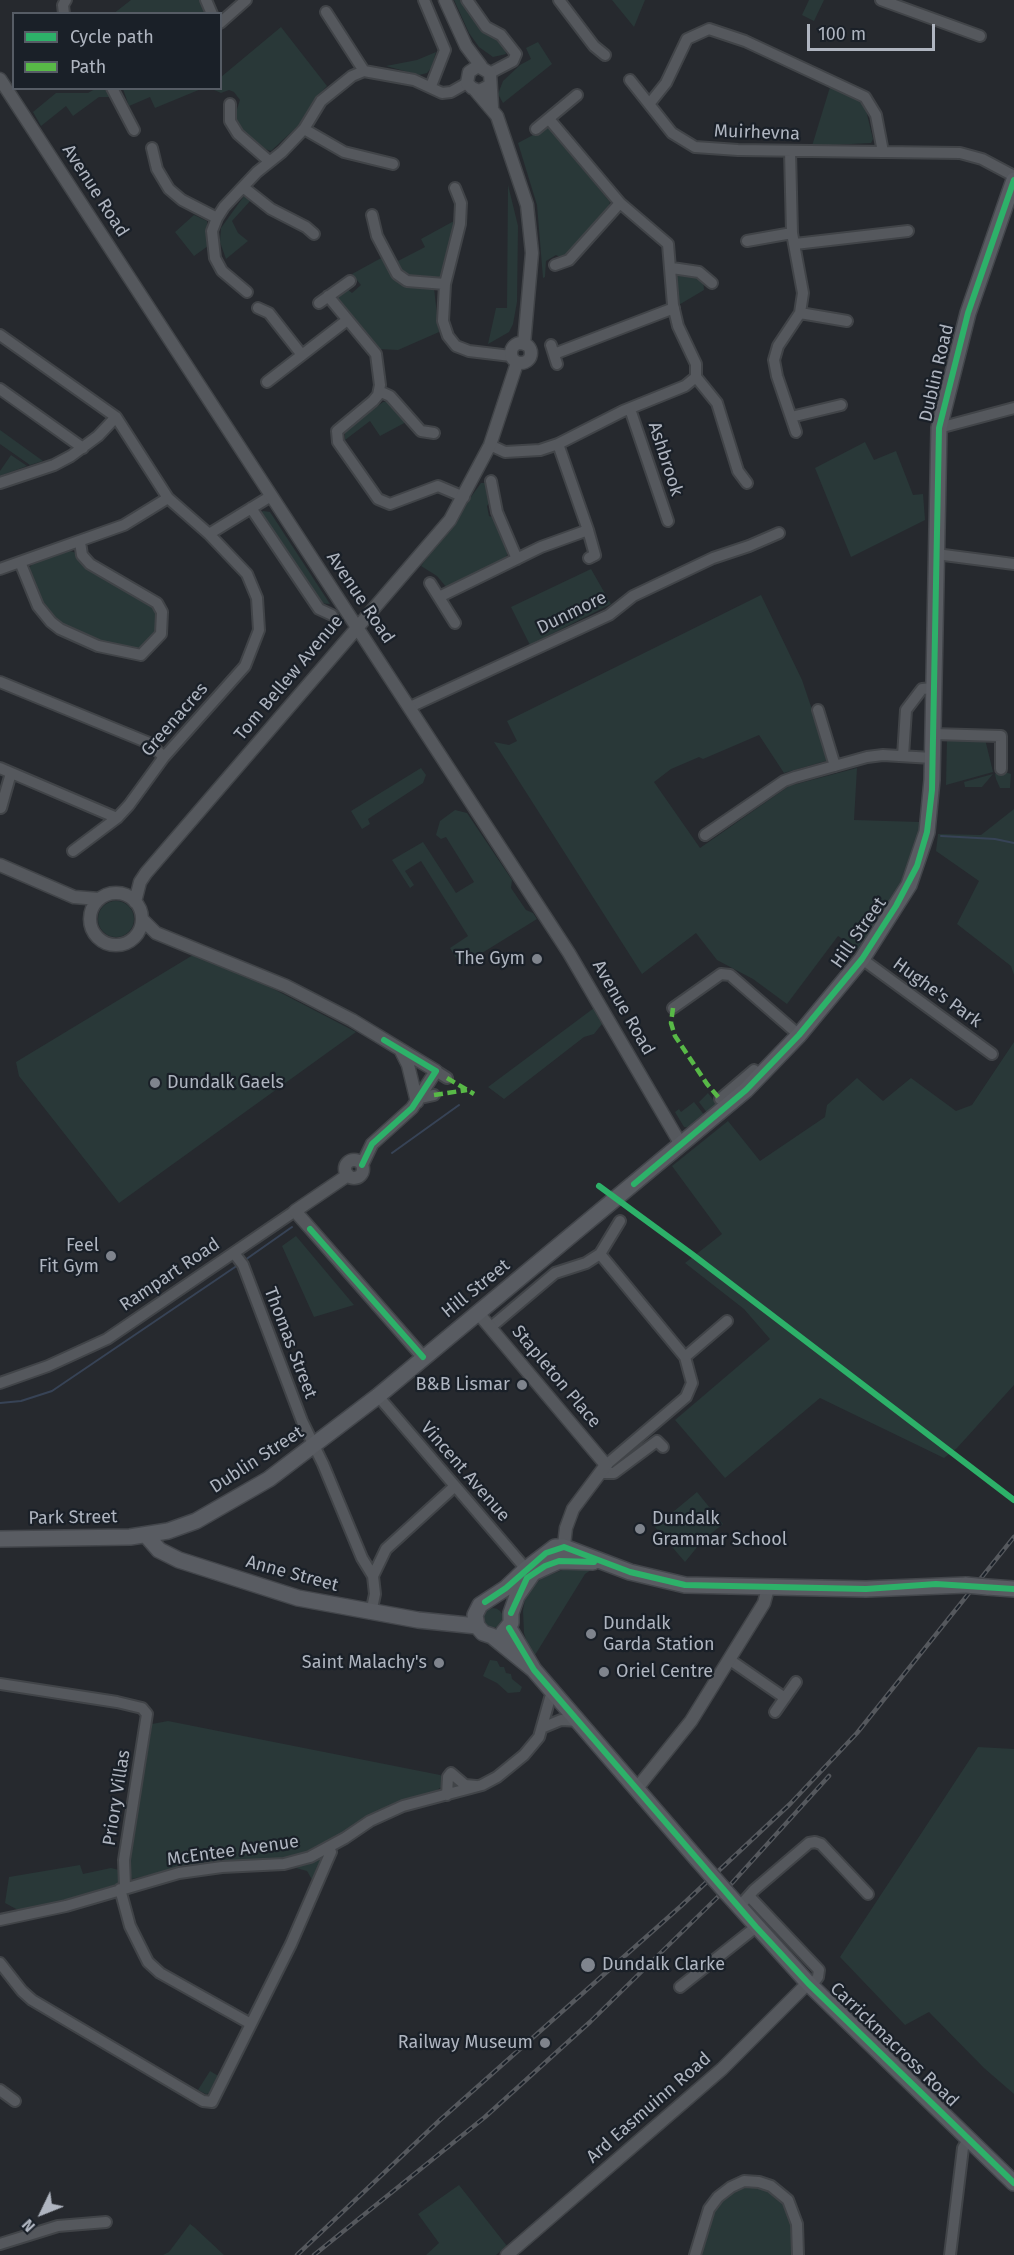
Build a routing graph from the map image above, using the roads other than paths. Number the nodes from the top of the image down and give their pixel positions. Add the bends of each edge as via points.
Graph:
1 (246, 0) edge
2 (424, 0) edge
3 (445, 0) edge
4 (467, 0) edge
5 (560, 0) edge
6 (881, 0) edge
7 (326, 12) dead end
8 (222, 21) edge
9 (980, 36) dead end
10 (605, 55) dead end
11 (364, 71) junction
12 (477, 77) junction
13 (0, 79) edge
14 (630, 80) dead end
15 (431, 86) junction
16 (113, 90) edge
17 (577, 95) dead end
18 (650, 103) junction
19 (230, 104) dead end
20 (492, 107) junction
21 (549, 118) junction
22 (303, 129) junction
23 (536, 129) dead end
24 (134, 130) dead end
25 (152, 148) dead end
26 (790, 151) junction
27 (883, 152) junction
28 (269, 161) junction
29 (393, 164) dead end
30 (1014, 178) edge
31 (243, 187) junction
32 (455, 188) dead end
33 (620, 203) junction
34 (372, 215) dead end
35 (217, 218) junction
36 (908, 231) dead end
37 (314, 234) dead end
38 (793, 238) junction
39 (747, 242) dead end
40 (555, 265) dead end
41 (672, 268) junction
42 (350, 281) dead end
43 (712, 283) dead end
44 (445, 284) junction
45 (247, 292) dead end
46 (328, 296) junction
47 (319, 303) dead end
48 (258, 308) dead end
49 (674, 308) junction
50 (800, 313) junction
51 (346, 321) junction
52 (847, 321) dead end
53 (0, 334) edge
54 (302, 355) junction
55 (554, 355) dead end
56 (514, 360) junction
57 (696, 377) junction
58 (267, 382) dead end
59 (0, 389) edge
60 (379, 392) junction
61 (841, 405) dead end
62 (1014, 408) edge
63 (630, 409) junction
64 (116, 417) junction
65 (791, 417) junction
66 (939, 428) junction
67 (796, 432) dead end
68 (434, 433) dead end
69 (558, 444) junction
70 (490, 445) junction
71 (84, 448) junction
72 (491, 480) dead end
73 (0, 483) edge
74 (747, 483) dead end
75 (271, 496) junction
76 (464, 497) junction
77 (168, 498) junction
78 (250, 508) junction
79 (668, 521) dead end
80 (588, 530) junction
81 (779, 532) dead end
82 (209, 534) junction
83 (80, 542) junction
84 (936, 554) junction
85 (589, 558) dead end
86 (517, 559) junction
87 (20, 562) junction
88 (1014, 564) edge
89 (0, 569) edge
90 (430, 583) dead end
91 (439, 597) junction
92 (332, 615) dead end
93 (934, 617) joint
94 (455, 623) dead end
95 (357, 626) junction
96 (0, 682) edge
97 (934, 688) junction
98 (410, 707) junction
99 (818, 710) dead end
100 (933, 734) junction
101 (903, 756) junction
102 (164, 757) junction
103 (932, 758) junction
104 (835, 766) junction
105 (0, 768) edge
106 (1001, 770) dead end
107 (11, 772) junction
108 (1, 808) edge
109 (117, 818) junction
110 (705, 835) dead end
111 (73, 851) dead end
112 (0, 865) edge
113 (140, 882) junction
114 (119, 893) junction
115 (74, 897) junction
116 (99, 899) junction
117 (135, 902) junction
118 (90, 915) junction
119 (142, 919) junction
120 (156, 933) junction
121 (135, 936) junction
122 (862, 959) junction
123 (673, 1008) dead end
124 (799, 1035) junction
125 (399, 1049) junction
126 (992, 1054) dead end
127 (436, 1071) junction
128 (760, 1077) junction
129 (447, 1078) dead end
130 (434, 1095) dead end
131 (720, 1099) dead end
132 (418, 1100) junction
133 (668, 1123) junction
134 (680, 1143) junction
135 (663, 1159) junction
136 (295, 1211) junction
137 (620, 1221) dead end
138 (600, 1254) junction
139 (238, 1259) junction
140 (478, 1313) junction
141 (727, 1321) dead end
142 (491, 1327) junction
143 (685, 1357) junction
144 (423, 1358) junction
145 (0, 1383) edge
146 (378, 1396) junction
147 (313, 1447) junction
148 (663, 1447) dead end
149 (604, 1469) junction
150 (455, 1486) junction
151 (146, 1535) junction
152 (0, 1539) edge
153 (561, 1554) junction
154 (526, 1569) junction
155 (374, 1576) junction
156 (768, 1588) junction
157 (1014, 1588) edge
158 (484, 1602) junction
159 (371, 1613) junction
160 (510, 1620) junction
161 (477, 1626) junction
162 (492, 1636) junction
163 (730, 1660) junction
164 (534, 1670) junction
165 (796, 1682) dead end
166 (0, 1684) edge
167 (555, 1693) junction
168 (785, 1698) junction
169 (775, 1712) dead end
170 (580, 1721) junction
171 (544, 1727) junction
172 (476, 1786) junction
173 (638, 1787) junction
174 (447, 1796) junction
175 (328, 1847) junction
176 (122, 1888) junction
177 (868, 1894) dead end
178 (742, 1903) junction
179 (0, 1920) edge
180 (756, 1927) junction
181 (2, 1968) edge
182 (809, 1984) junction
183 (680, 1987) dead end
184 (251, 2024) junction
185 (0, 2090) edge
186 (15, 2101) dead end
187 (969, 2138) junction
188 (1014, 2183) edge
189 (106, 2222) dead end
190 (0, 2244) edge
191 (507, 2255) edge
192 (695, 2255) edge
193 (798, 2255) edge
194 (950, 2255) edge

1 - 8 street
2 - 15 street via 444,50
3 - 12 street
4 - 12 street via 486,27 501,35 516,54 513,62
5 - 10 street
6 - 9 street
7 - 11 street
11 - 15 street
11 - 22 street via 321,101
12 - 15 street via 451,92 442,93
12 - 20 street, Tom Bellew Avenue
12 - 20 street, Tom Bellew Avenue via 483,90 489,86
13 - 75 street, Avenue Road
14 - 18 street, Muirhevna
16 - 24 street
17 - 21 street
18 - 26 street, Muirhevna via 672,133 695,147
18 - 27 street via 666,83 687,39 709,29 745,41 865,97 876,115
19 - 28 street via 230,121 238,134
20 - 56 street, Tom Bellew Avenue via 509,145 528,217 531,281 524,344 515,345
21 - 23 street
21 - 33 street
22 - 28 street
22 - 29 street via 344,152
25 - 35 street via 157,170 169,189 182,201
26 - 27 street, Muirhevna
26 - 38 street
27 - 30 street, Muirhevna via 960,153 982,159
28 - 31 street
30 - 66 main road, Dublin Road via 968,312
31 - 35 street
31 - 37 street
32 - 44 street via 461,203 460,224
33 - 40 street via 568,260
33 - 41 street via 668,244
34 - 44 street via 377,236 397,274 407,281
35 - 45 street via 212,231 215,258 222,271
36 - 38 street
38 - 39 street
38 - 50 street via 803,293
41 - 43 street via 699,272
41 - 49 street
42 - 46 street
44 - 56 street via 443,321 456,346
46 - 47 street
46 - 51 street
48 - 54 street via 269,313
49 - 55 street
49 - 57 street via 696,364
50 - 52 street
50 - 65 street via 778,346 774,360
51 - 54 street
51 - 60 street via 376,354
53 - 64 street, Greenacres
54 - 58 street
56 - 70 street, Tom Bellew Avenue
57 - 63 street, Ashbrook via 685,386
57 - 74 street via 717,403 738,471
59 - 71 street
60 - 68 street via 390,396 421,431
60 - 76 street via 337,431 338,442 378,499 390,504 438,486
61 - 65 street
62 - 66 street
63 - 69 street, Ashbrook
63 - 79 street, Ashbrook
64 - 71 street
64 - 77 street, Greenacres
65 - 67 street
66 - 84 main road, Dublin Road
69 - 70 street, Ashbrook via 526,452 505,452
69 - 80 street
70 - 76 street, Tom Bellew Avenue
71 - 73 street via 54,465
72 - 86 street via 493,510
75 - 78 street
75 - 95 street, Avenue Road
76 - 95 street, Tom Bellew Avenue via 434,538
77 - 82 street, Greenacres
77 - 83 street via 124,525
78 - 82 street
78 - 92 street via 319,609
80 - 85 street via 595,555
80 - 86 street
81 - 98 street, Dunmore via 713,558 633,596 609,615
82 - 102 street, Greenacres via 254,585 259,630 245,666
83 - 87 street
83 - 87 street via 82,555 90,564 157,603 162,612 161,634 141,656 98,646 51,622 38,606
84 - 88 street
84 - 93 main road, Dublin Road
86 - 91 street
87 - 89 street
90 - 91 street
91 - 94 street
93 - 97 main road, Hill Street
95 - 98 street, Avenue Road
95 - 113 street, Tom Bellew Avenue
96 - 102 street via 149,743
97 - 100 main road, Hill Street
97 - 101 street via 922,689 906,710
98 - 133 street, Avenue Road via 603,1007
99 - 104 street
100 - 103 main road, Hill Street
100 - 106 street via 1001,736
101 - 103 street
101 - 104 street via 867,757
102 - 109 street, Greenacres
103 - 122 main road, Hill Street via 928,827 917,866
104 - 110 street via 784,781
105 - 107 street
107 - 108 street
107 - 109 street
109 - 111 street, Greenacres
112 - 115 street
113 - 114 street, Tom Bellew Avenue
113 - 117 street, Tom Bellew Avenue
114 - 116 street
114 - 117 street
115 - 116 street
115 - 118 street
116 - 118 street
117 - 119 street
118 - 121 street via 92,928 104,941 122,944
119 - 120 street
119 - 121 street
120 - 121 street
120 - 125 street via 286,986
122 - 124 main road, Hill Street
122 - 126 street, Hughe's Park
123 - 124 street via 721,974 730,975
124 - 128 main road, Hill Street
125 - 127 street
125 - 132 street
127 - 129 street
127 - 132 street
128 - 131 street via 754,1070
128 - 134 main road, Hill Street
130 - 132 street
132 - 136 street, Rampart Road via 357,1162 362,1173 358,1177 348,1175
133 - 134 street, Avenue Road
133 - 135 street via 669,1138
134 - 135 main road, Hill Street
135 - 140 main road, Hill Street
136 - 139 street, Rampart Road
136 - 144 street
137 - 138 street
138 - 142 street via 555,1273
138 - 143 street
139 - 145 street, Rampart Road via 107,1339
139 - 147 street, Thomas Street
140 - 142 street, Stapleton Place
140 - 144 main road, Hill Street
141 - 143 street
142 - 149 street, Stapleton Place
143 - 149 street via 691,1390
144 - 146 main road, Hill Street
146 - 147 main road, Dublin Street
146 - 150 street, Vincent Avenue
147 - 151 main road, Dublin Street via 269,1479 196,1521
147 - 155 street, Thomas Street via 362,1558
148 - 149 street via 657,1441 614,1473
149 - 153 street via 573,1509
150 - 154 street, Vincent Avenue
150 - 155 street via 386,1549
151 - 152 main road, Park Street
151 - 159 main road, Anne Street via 159,1550 207,1569 298,1598
153 - 154 main road via 546,1553
153 - 156 main road via 672,1584
153 - 160 main road via 527,1578
154 - 158 main road
155 - 159 street
156 - 157 main road, bridge
156 - 163 street via 764,1603
158 - 160 main road via 500,1601
158 - 161 main road via 475,1615
159 - 161 main road, Anne Street
160 - 162 main road via 501,1634
160 - 164 main road
161 - 162 main road
162 - 164 main road
163 - 168 street
163 - 173 street via 688,1725
164 - 167 main road
165 - 168 street
166 - 176 street, Priory Villas via 117,1702 142,1708 147,1714
167 - 170 main road
167 - 171 street, McEntee Avenue via 550,1698
168 - 169 street
170 - 171 street via 561,1720
170 - 173 main road
171 - 172 street, McEntee Avenue via 517,1761 497,1777
172 - 174 street, McEntee Avenue
172 - 174 street via 465,1785 451,1773
173 - 178 main road, bridge via 697,1859
174 - 175 street, McEntee Avenue via 403,1806
175 - 176 street, McEntee Avenue via 284,1864 179,1873
175 - 184 street via 331,1852
176 - 179 street, McEntee Avenue via 66,1906
176 - 184 street, Priory Villas via 130,1926 148,1962 160,1973
177 - 178 street via 821,1844 814,1842
178 - 180 main road, Carrickmacross Road
178 - 182 street via 819,1971 819,1977
180 - 182 main road, Carrickmacross Road
180 - 183 street
181 - 184 street via 32,2000 203,2101 212,2102
182 - 187 main road, Carrickmacross Road
182 - 191 street, Ard Easmuinn Road via 722,2069
185 - 186 street
187 - 188 main road, Carrickmacross Road
187 - 194 street via 963,2148
189 - 190 street via 58,2226
192 - 193 street via 709,2209 718,2197 744,2181 771,2186 788,2200 797,2224

